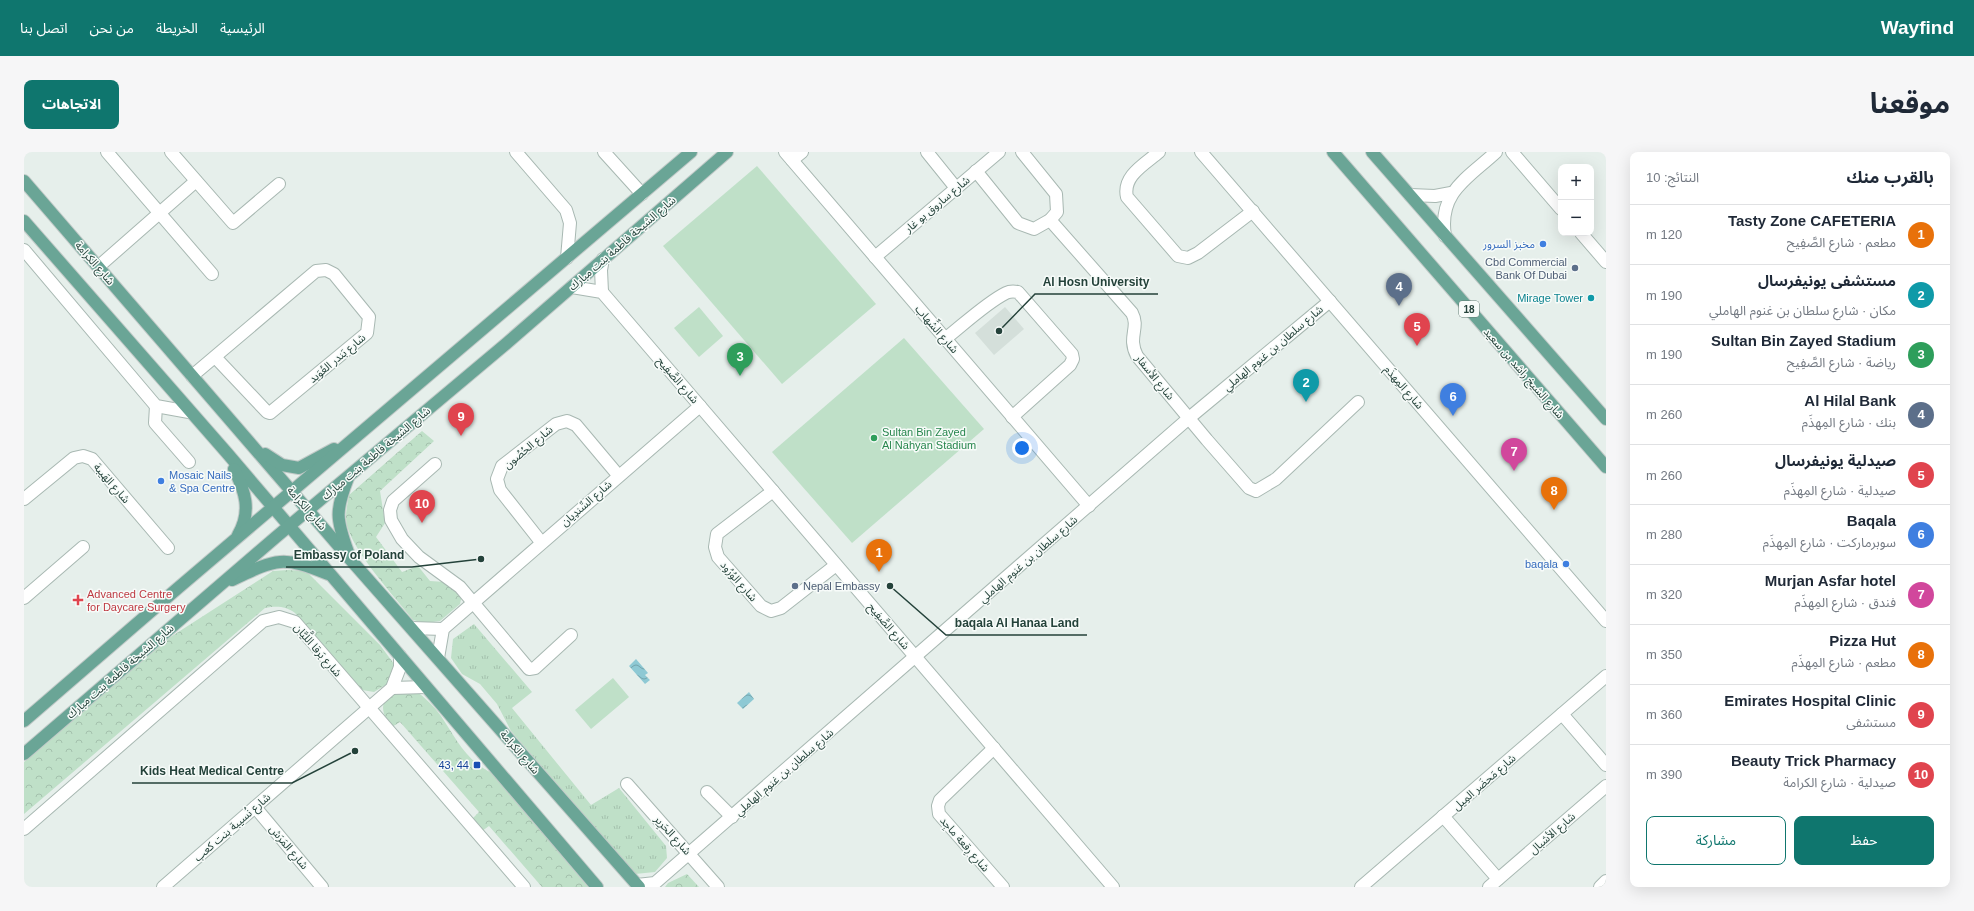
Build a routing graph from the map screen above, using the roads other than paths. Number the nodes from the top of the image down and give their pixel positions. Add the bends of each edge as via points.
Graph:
1 (107, 152) edge
2 (171, 152) edge
3 (516, 152) edge
4 (604, 152) edge
5 (691, 152) edge
6 (727, 152) edge
7 (802, 152) edge
8 (927, 152) edge
9 (999, 152) edge
10 (1022, 152) edge
11 (1159, 152) edge
12 (1201, 152) edge
13 (1332, 152) edge
14 (1372, 152) edge
15 (1496, 152) edge
16 (1512, 152) edge
17 (788, 156) edge
18 (976, 171) junction
19 (196, 180) junction
20 (24, 181) edge
21 (279, 184) dead end
22 (956, 188) junction
23 (1451, 192) junction
24 (642, 194) junction
25 (1410, 195) junction
26 (1558, 206) edge
27 (1252, 211) junction
28 (159, 213) junction
29 (1050, 220) junction
30 (24, 221) edge
31 (1445, 236) junction
32 (1584, 236) edge
33 (24, 250) edge
34 (875, 257) junction
35 (567, 258) junction
36 (603, 259) junction
37 (1606, 262) edge
38 (98, 267) junction
39 (212, 274) dead end
40 (572, 286) junction
41 (602, 292) junction
42 (1330, 301) junction
43 (945, 339) junction
44 (215, 356) junction
45 (192, 376) junction
46 (1358, 402) dead end
47 (156, 406) junction
48 (700, 406) junction
49 (189, 412) junction
50 (1012, 417) junction
51 (1189, 418) junction
52 (1606, 419) edge
53 (344, 446) junction
54 (255, 448) junction
55 (227, 453) junction
56 (189, 462) dead end
57 (435, 464) dead end
58 (1606, 467) edge
59 (349, 475) junction
60 (618, 475) junction
61 (292, 491) junction
62 (773, 491) junction
63 (25, 495) edge
64 (1089, 506) junction
65 (272, 508) junction
66 (308, 510) junction
67 (288, 527) junction
68 (236, 539) junction
69 (541, 542) junction
70 (83, 547) dead end
71 (168, 548) dead end
72 (350, 559) junction
73 (836, 565) junction
74 (330, 574) junction
75 (218, 586) junction
76 (24, 598) edge
77 (473, 602) junction
78 (1606, 621) edge
79 (412, 628) junction
80 (443, 629) junction
81 (571, 635) dead end
82 (400, 656) junction
83 (916, 657) junction
84 (438, 658) junction
85 (1606, 676) edge
86 (426, 686) junction
87 (392, 688) junction
88 (369, 708) junction
89 (1562, 714) junction
90 (24, 721) edge
91 (994, 748) junction
92 (24, 754) edge
93 (1606, 765) edge
94 (627, 784) dead end
95 (1606, 786) edge
96 (707, 792) dead end
97 (255, 807) junction
98 (1443, 816) junction
99 (732, 817) junction
100 (24, 829) edge
101 (690, 854) junction
102 (1606, 881) edge
103 (1493, 883) edge
104 (655, 885) edge
105 (1369, 885) edge
106 (638, 886) edge
107 (163, 887) edge
108 (322, 887) edge
109 (524, 887) edge
110 (597, 887) edge
111 (718, 887) edge
112 (1003, 887) edge
113 (1113, 887) edge
114 (1600, 887) edge

1 - 28 street
2 - 19 street
3 - 35 street via 566,210 570,223
4 - 24 street
5 - 24 main road
6 - 36 main road, شارع الشيخة فاطمة بنت مبارك
7 - 17 street
8 - 22 street
9 - 18 street, شارع ساروق بو غار
10 - 29 street via 1056,194 1057,212
11 - 27 street via 1128,180 1125,189 1127,197 1178,256 1188,258 1198,253
12 - 27 street, شارع المِهذَم
13 - 58 main road, شارع الشيخ راشد بن سعيد / 18
14 - 25 main road
15 - 23 street
16 - 26 street
17 - 34 street, شارع الشِّهاب
18 - 22 street, شارع ساروق بو غار
18 - 29 street via 1018,223 1034,229
19 - 21 street via 233,223
19 - 28 street
20 - 38 main road, شارع الكرامة
22 - 34 street, شارع ساروق بو غار
23 - 25 street via 1426,197
23 - 31 street via 1445,209
24 - 35 main road
25 - 31 main road
27 - 42 street, شارع المِهذَم
28 - 38 street
28 - 39 street
29 - 51 street, شارع الأسفار via 1132,314 1135,324 1132,347
30 - 49 main road
31 - 52 main road
32 - 37 street
33 - 47 street
34 - 43 street, شارع الشِّهاب
35 - 53 main road
36 - 40 main road, شارع الشيخة فاطمة بنت مبارك
36 - 41 street
38 - 45 main road, شارع الكرامة
40 - 41 street
40 - 59 main road, شارع الشيخة فاطمة بنت مبارك
41 - 48 street, شارع الصَّفِيح
42 - 51 street, شارع سلطان بن غنوم الهاملي
42 - 78 street, شارع المِهذَم
43 - 50 street, شارع الشِّهاب
43 - 50 street via 1006,292 1012,291 1018,292 1072,354 1070,365
44 - 44 street, شارع بَندر العُوَيد via 316,271 326,270 334,274 369,317 367,333 270,413
44 - 45 street, شارع بَندر العُوَيد
45 - 54 main road, شارع الكرامة
46 - 51 street, شارع الأسفار via 1276,479 1256,491 1249,488
47 - 49 street
47 - 56 street via 155,423
48 - 60 street, شارع السِّندِيان
48 - 62 street, شارع الصَّفِيح
49 - 55 main road
50 - 64 street, شارع الشِّهاب
51 - 64 street, شارع سلطان بن غنوم الهاملي
53 - 54 main road via 328,450 305,466 292,468 282,465
53 - 61 main road
54 - 61 main road, شارع الكرامة
55 - 65 main road
55 - 68 main road via 244,489 246,502 244,522
57 - 77 street via 393,502 390,510 391,520 402,539 419,557 460,587
59 - 66 main road, شارع الشيخة فاطمة بنت مبارك
59 - 72 main road via 337,514 339,529
60 - 69 street, شارع السِّندِيان
60 - 69 street, شارع الحُصُون via 576,426 567,421 556,424 502,466 498,479 500,490
61 - 65 main road
61 - 66 main road, شارع الكرامة
62 - 73 street, شارع الصَّفِيح
62 - 73 street, شارع الوُرُود via 717,534 715,547 718,557 761,606 771,611 781,608
63 - 71 street, شارع الهَيبة via 74,458 83,456 92,459
64 - 83 street, شارع سلطان بن غنوم الهاملي
65 - 67 main road
65 - 68 main road
66 - 67 main road, شارع الشيخة فاطمة بنت مبارك
66 - 72 main road, شارع الكرامة
67 - 74 main road
67 - 75 main road, شارع الشيخة فاطمة بنت مبارك
68 - 90 main road
69 - 77 street, شارع السِّندِيان
70 - 76 street
72 - 79 main road, شارع الكرامة
73 - 83 street, شارع الصَّفِيح
74 - 75 main road via 301,563 281,561 266,564
74 - 82 main road
75 - 92 main road, شارع الشيخة فاطمة بنت مبارك
77 - 80 street, شارع السِّندِيان
77 - 81 street via 528,669 535,668
79 - 80 street
79 - 84 main road, شارع الكرامة
80 - 84 street
82 - 86 main road
82 - 87 street
83 - 91 street, شارع الصَّفِيح
83 - 99 street, شارع سلطان بن غنوم الهاملي
84 - 106 main road, شارع الكرامة
85 - 89 street, شارع مَحضَر المِيل
86 - 87 street
86 - 110 main road
87 - 88 street, شارع نُسيبة بنت كعب
88 - 97 street, شارع نُسيبة بنت كعب
88 - 100 street, شارع بَرقا اللَّيَّان via 295,622 279,617 263,621
88 - 109 street, شارع بَرقا اللَّيَّان
89 - 93 street
89 - 98 street, شارع مَحضَر المِيل
91 - 112 street, شارع رِقعة ماجِد via 940,800 938,806 939,814
91 - 113 street, شارع الصَّفِيح
94 - 101 street, شارع الحَرِير
95 - 103 street, شارع الأشبال
96 - 99 street
97 - 107 street, شارع نُسيبة بنت كعب
97 - 108 street, شارع المَرَش
98 - 103 street, شارع الأشبال
98 - 105 street, شارع مَحضَر المِيل
99 - 101 street, شارع سلطان بن غنوم الهاملي
101 - 104 street, شارع سلطان بن غنوم الهاملي
101 - 111 street, شارع الحَرِير
102 - 114 street
104 - 106 street, شارع سلطان بن غنوم الهاملي

